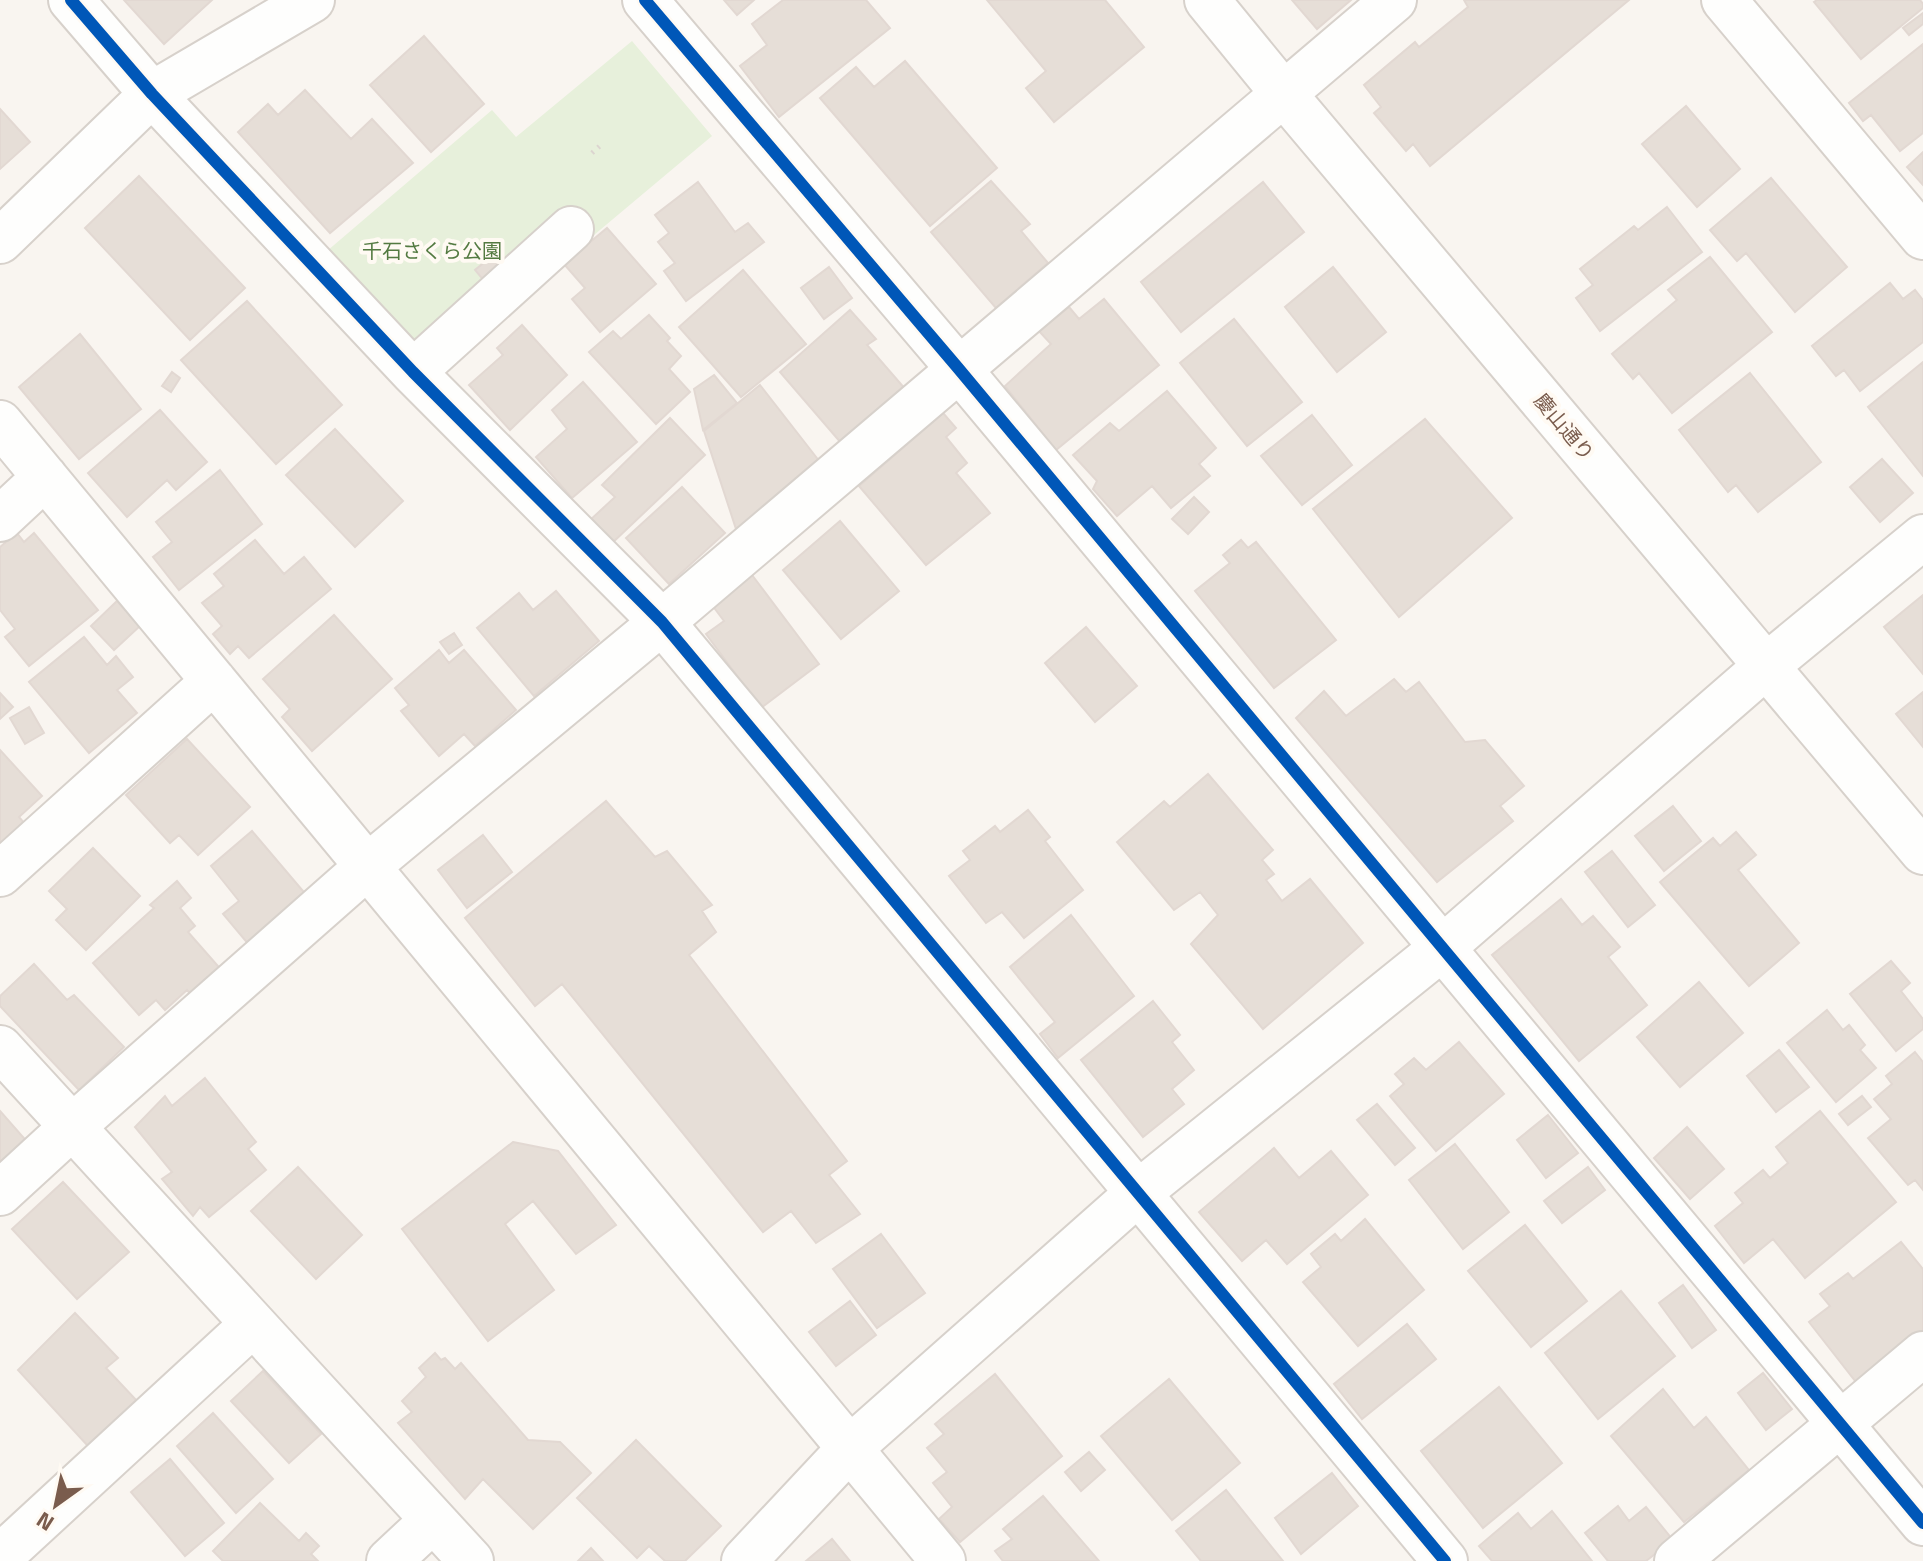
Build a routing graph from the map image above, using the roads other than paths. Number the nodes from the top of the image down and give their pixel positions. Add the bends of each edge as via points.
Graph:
1 (71, 0) edge
2 (312, 0) edge
3 (645, 0) edge
4 (1207, 0) edge
5 (1394, 0) edge
6 (1724, 0) edge
7 (1283, 93) junction
8 (152, 94) junction
9 (571, 229) dead end
10 (1923, 237) edge
11 (0, 241) edge
12 (958, 368) junction
13 (413, 372) junction
14 (0, 423) edge
15 (45, 477) junction
16 (0, 519) edge
17 (1923, 537) edge
18 (662, 622) junction
19 (1765, 667) junction
20 (214, 681) junction
21 (1923, 852) edge
22 (368, 866) junction
23 (0, 874) edge
24 (1441, 949) junction
25 (0, 1048) edge
26 (72, 1127) junction
27 (0, 1193) edge
28 (1138, 1193) junction
29 (253, 1324) junction
30 (1923, 1354) edge
31 (1839, 1424) junction
32 (849, 1449) junction
33 (433, 1520) junction
34 (1923, 1523) edge
35 (0, 1557) edge
36 (389, 1561) edge
37 (471, 1561) edge
38 (744, 1561) edge
39 (943, 1561) edge
40 (1445, 1561) edge
41 (1677, 1561) edge

1 - 8 street
2 - 8 street
3 - 12 street
4 - 7 street, 慶山通り
5 - 7 street
6 - 10 street
7 - 12 street
7 - 19 street, 慶山通り
8 - 11 street
8 - 13 street
9 - 13 street
12 - 18 street
12 - 24 street
13 - 18 street
14 - 15 street
15 - 16 street
15 - 20 street
17 - 19 street
18 - 22 street
18 - 28 street
19 - 21 street, 慶山通り
19 - 24 street
20 - 22 street
20 - 23 street
22 - 26 street
22 - 32 street
24 - 28 street
24 - 31 street
25 - 26 street
26 - 27 street
26 - 29 street
28 - 32 street
28 - 40 street
29 - 33 street
29 - 35 street
30 - 31 street
31 - 34 street
31 - 41 street
32 - 38 street
32 - 39 street
33 - 36 street
33 - 37 street

